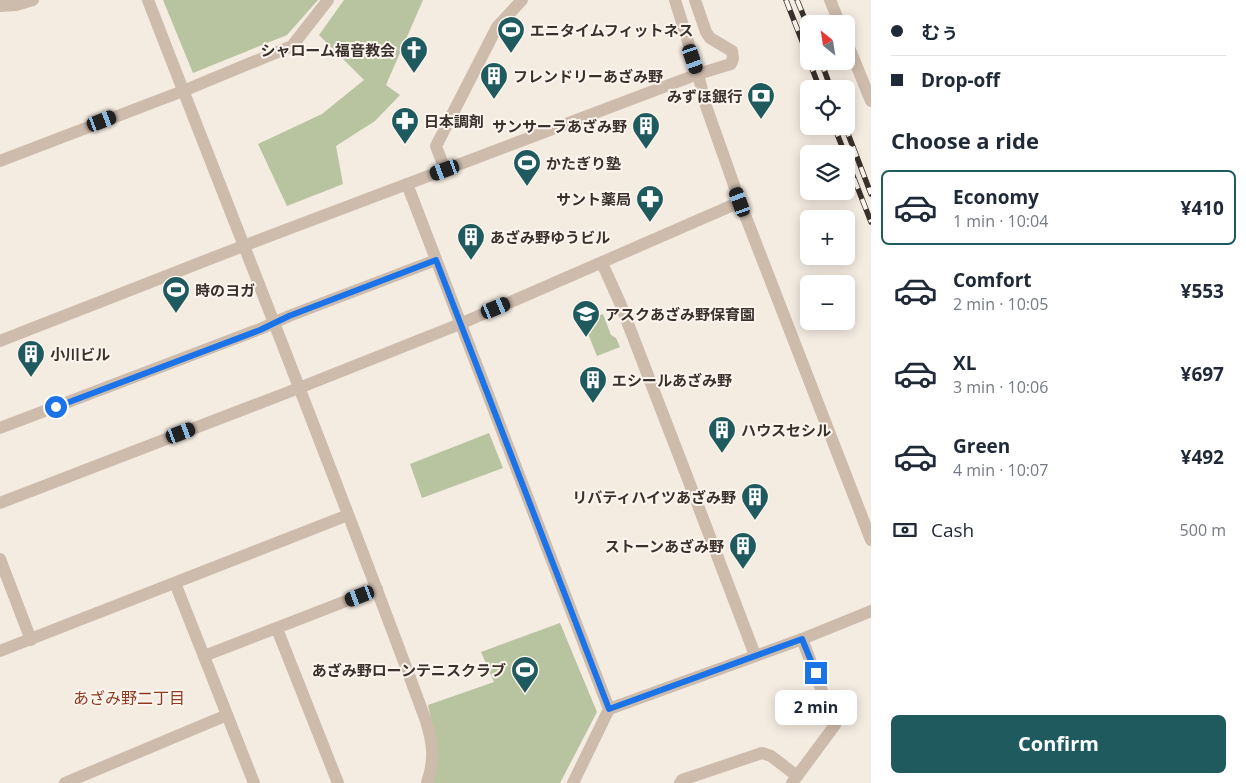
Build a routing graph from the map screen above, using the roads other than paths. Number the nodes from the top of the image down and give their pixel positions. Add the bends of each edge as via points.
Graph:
1 (33, 0) edge
2 (148, 0) edge
3 (328, 0) edge
4 (522, 0) edge
5 (675, 0) edge
6 (695, 0) edge
7 (830, 0) edge
8 (0, 6) edge
9 (836, 15) edge
10 (855, 62) edge
11 (698, 74) junction
12 (183, 91) junction
13 (871, 101) edge
14 (0, 161) edge
15 (445, 170) junction
16 (407, 184) junction
17 (740, 202) junction
18 (243, 246) junction
19 (436, 260) junction
20 (602, 263) junction
21 (274, 322) junction
22 (460, 324) junction
23 (0, 341) edge
24 (299, 388) junction
25 (0, 428) edge
26 (0, 503) edge
27 (348, 515) junction
28 (870, 536) edge
29 (0, 559) edge
30 (175, 582) junction
31 (377, 589) junction
32 (871, 612) edge
33 (277, 629) junction
34 (802, 639) junction
35 (31, 640) junction
36 (0, 651) edge
37 (755, 655) junction
38 (204, 656) junction
39 (609, 709) junction
40 (227, 715) junction
41 (794, 780) edge
42 (65, 783) edge
43 (254, 783) edge
44 (338, 783) edge
45 (428, 783) edge
46 (573, 783) edge
47 (680, 783) edge

1 - 8 street
2 - 12 street
3 - 12 street via 292,46
4 - 15 street via 497,27 436,146
5 - 11 street
6 - 11 street via 706,32 732,51 733,58 731,64
7 - 9 street
10 - 13 street
11 - 15 street
11 - 17 street
12 - 14 street
12 - 18 street
15 - 16 street
16 - 18 street
16 - 19 street
17 - 20 street
17 - 28 street
18 - 21 street
18 - 23 street
19 - 21 street
19 - 22 street
20 - 22 street
20 - 37 street
21 - 24 street
21 - 25 street
22 - 24 street
22 - 39 street
24 - 26 street
24 - 27 street
27 - 30 street
27 - 31 street
29 - 35 street
30 - 35 street
30 - 38 street
31 - 33 street
31 - 45 street via 432,739
32 - 34 street
33 - 38 street
33 - 44 street
34 - 37 street
34 - 41 street via 835,725
35 - 36 street
37 - 39 street
38 - 40 street
39 - 46 street
40 - 42 street
40 - 43 street
41 - 47 street via 771,756 762,753

